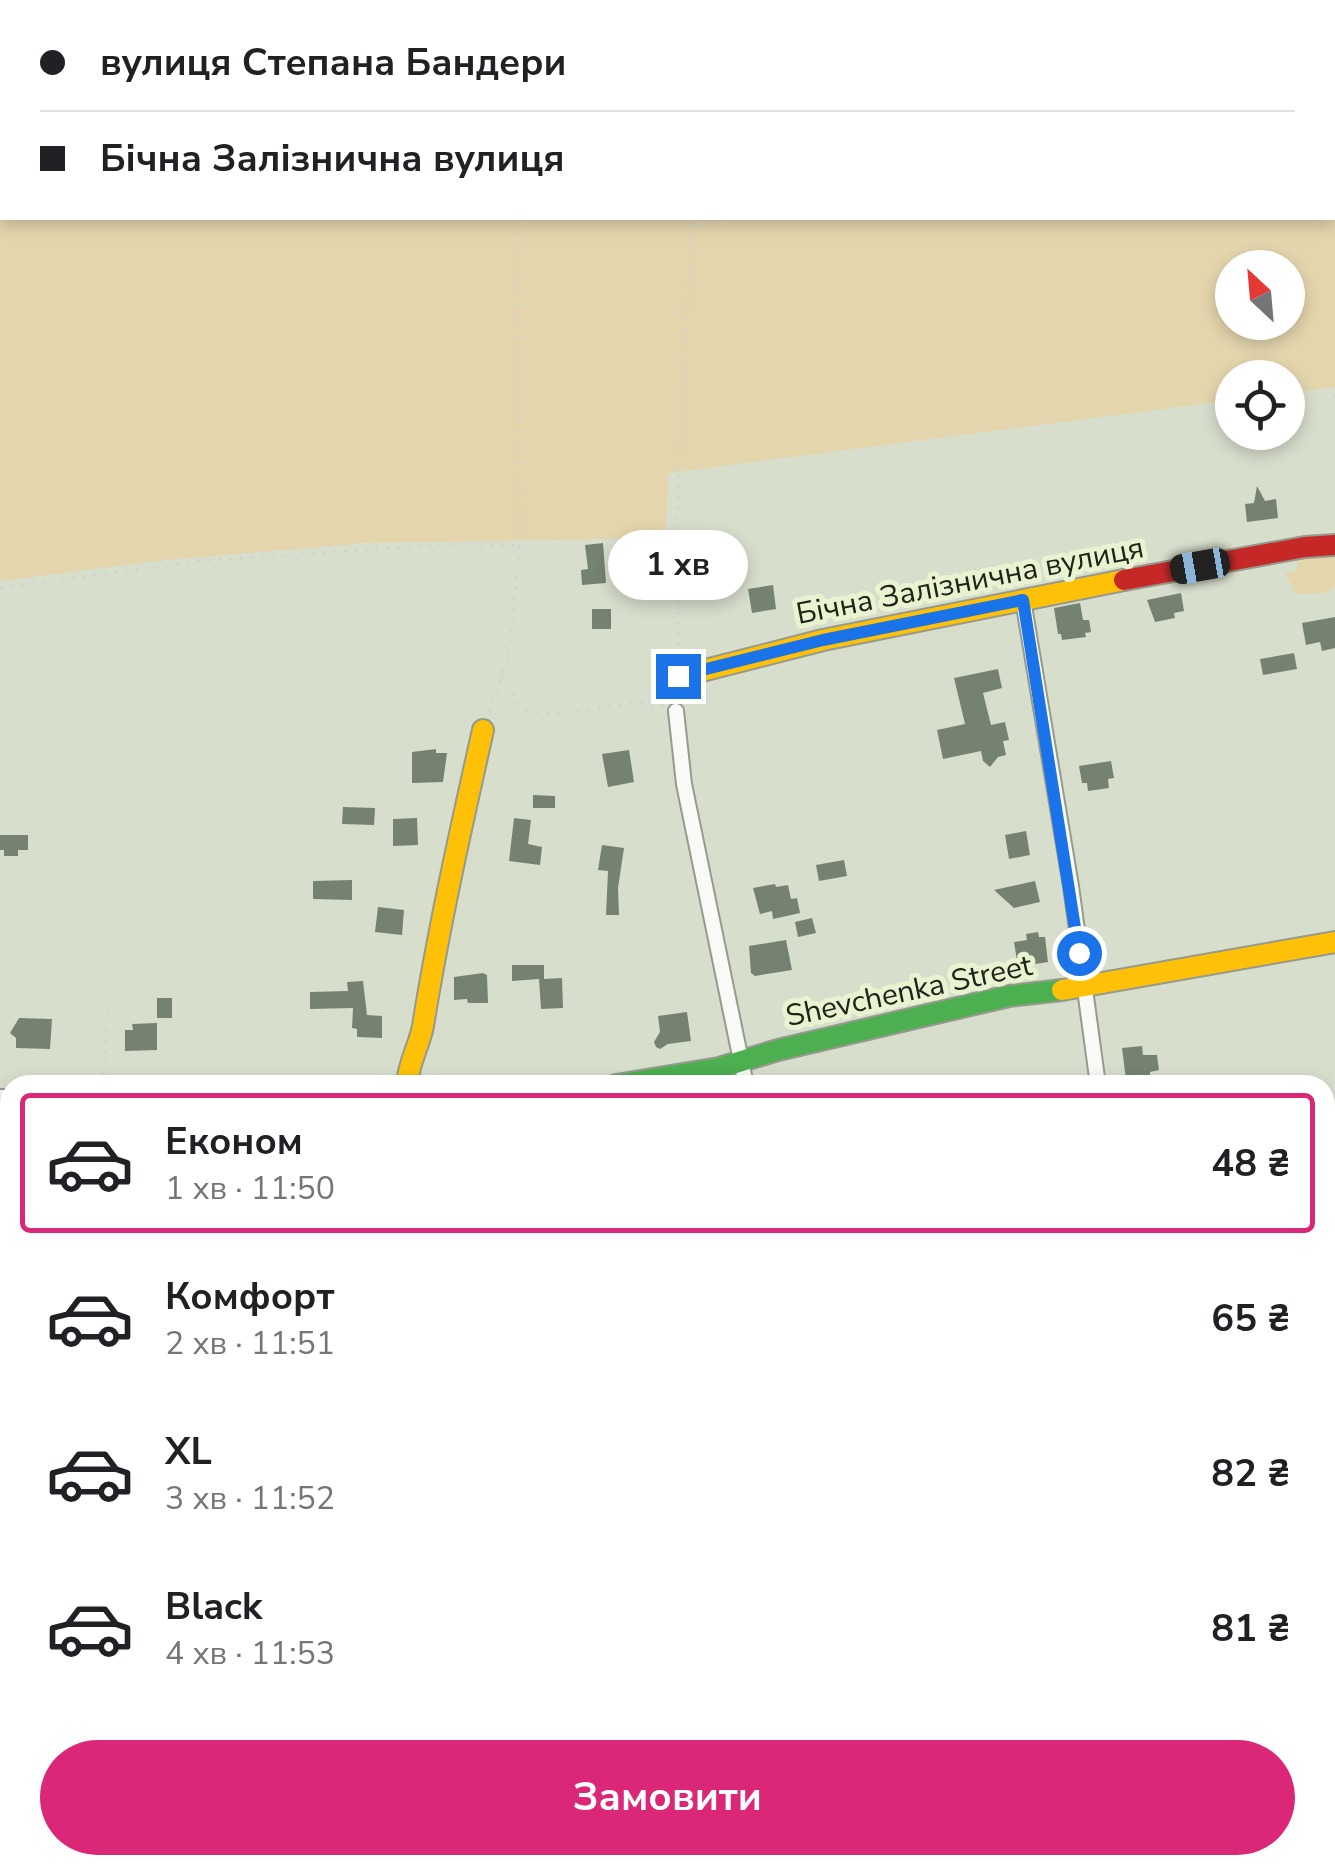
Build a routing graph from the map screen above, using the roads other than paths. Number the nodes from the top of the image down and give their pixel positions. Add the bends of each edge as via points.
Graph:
1 (1335, 545) edge
2 (1023, 600) junction
3 (678, 676) road end
4 (676, 711) road end
5 (483, 730) road end
6 (1335, 942) edge
7 (1083, 986) junction
8 (740, 1062) junction
9 (407, 1075) edge
10 (670, 1075) edge
11 (743, 1075) edge
12 (1096, 1075) edge

1 - 2 street, Бічна Залізнична вулиця
2 - 3 street, Бічна Залізнична вулиця
2 - 7 street
4 - 8 street via 684,784
5 - 9 street via 421,1036
6 - 7 street, Shevchenka Street
7 - 8 street, Shevchenka Street via 1008,996
7 - 12 street
8 - 10 street, Shevchenka Street
8 - 11 street

